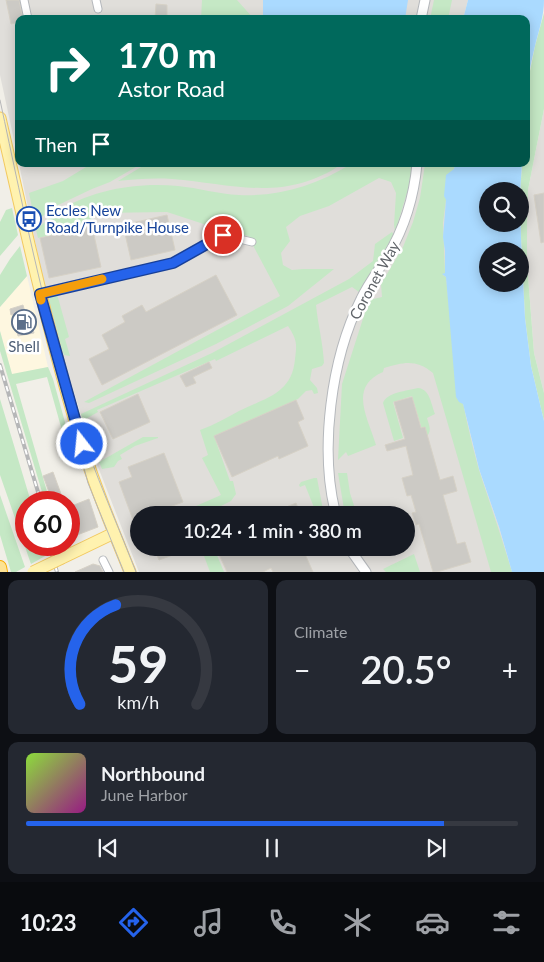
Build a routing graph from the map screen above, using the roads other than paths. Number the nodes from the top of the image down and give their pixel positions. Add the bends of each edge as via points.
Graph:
1 (24, 0) edge
2 (96, 0) edge
3 (425, 0) edge
4 (98, 9) dead end
5 (27, 15) edge
6 (422, 15) edge
7 (0, 118) edge
8 (417, 167) edge
9 (252, 242) dead end
10 (40, 294) junction
11 (334, 506) edge
12 (114, 533) junction
13 (355, 556) edge
14 (103, 560) dead end
15 (0, 567) edge
16 (2, 572) edge
17 (33, 572) edge
18 (109, 572) edge
19 (130, 572) edge
20 (366, 572) edge

1 - 5 street
2 - 4 street
3 - 6 street
7 - 10 main road
8 - 11 street, Coronet Way via 412,195 399,234 356,308 336,374 331,402 329,473
9 - 10 street via 223,235 173,263
10 - 12 main road via 82,444
12 - 17 main road, bridge
12 - 19 main road
13 - 20 street
14 - 18 street
15 - 16 highway

